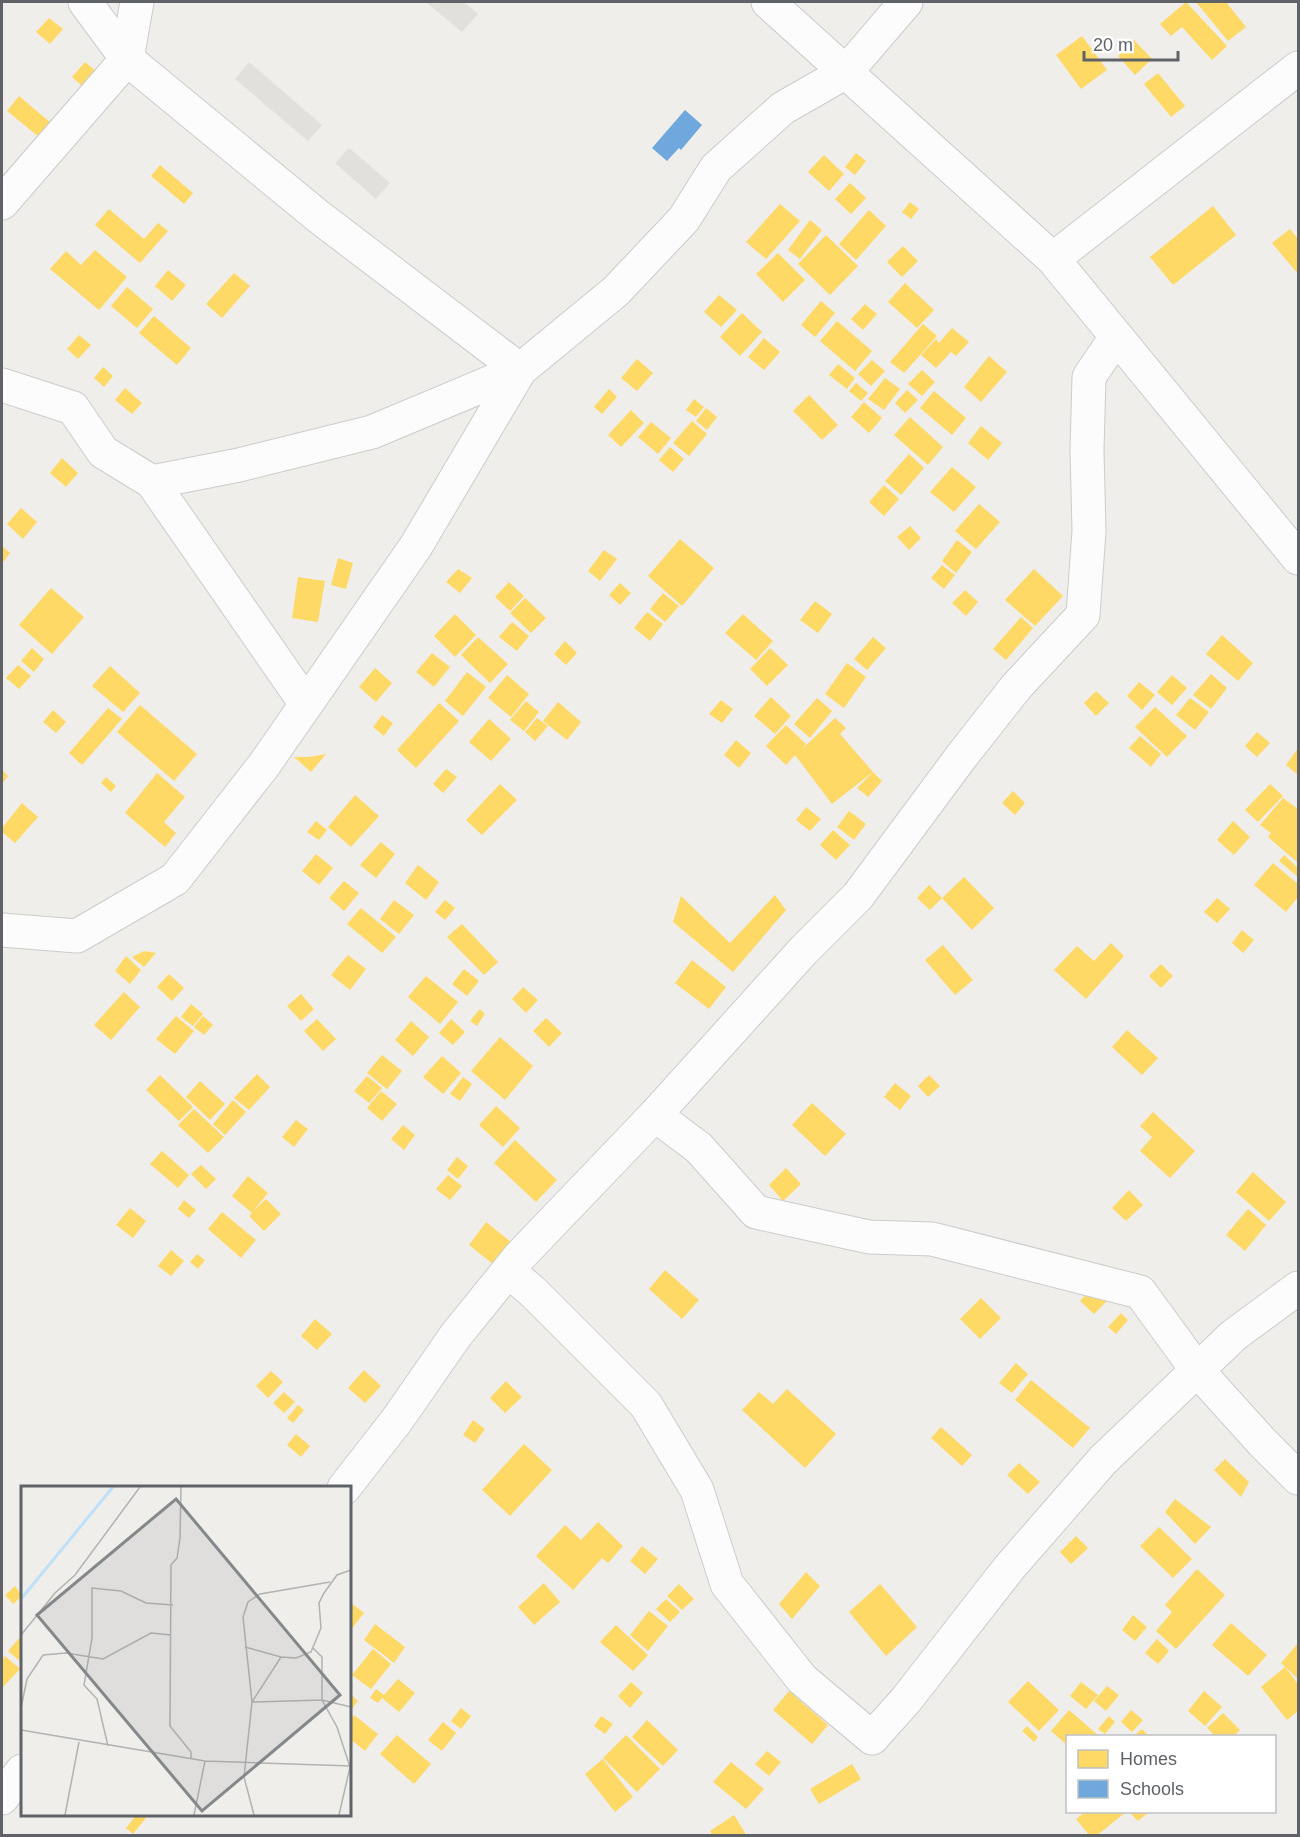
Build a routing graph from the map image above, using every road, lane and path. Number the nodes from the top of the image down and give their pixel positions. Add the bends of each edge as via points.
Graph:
1 (85, 2) edge
2 (137, 2) edge
3 (768, 2) edge
4 (906, 2) edge
5 (127, 59) junction
6 (1299, 68) edge
7 (846, 72) junction
8 (2, 202) edge
9 (1053, 260) junction
10 (1116, 338) junction
11 (520, 370) junction
12 (2, 385) edge
13 (152, 482) junction
14 (1299, 558) edge
15 (306, 704) junction
16 (2, 930) edge
17 (655, 1115) junction
18 (508, 1271) junction
19 (1299, 1288) edge
20 (1197, 1370) junction
21 (1299, 1478) edge
22 (346, 1486) edge
23 (21, 1772) edge
24 (2, 1798) edge

1 - 5 street
2 - 5 street
3 - 7 street
4 - 7 street
5 - 8 street
5 - 11 street via 319,217
6 - 9 street
7 - 9 street
7 - 11 street via 783,108 716,168 684,219 616,291
9 - 10 street
10 - 14 street
10 - 17 street via 1089,377 1089,531 1083,615 1016,687 858,896
11 - 13 street via 372,432
11 - 15 street via 416,546
12 - 13 street via 73,408 103,452
13 - 15 street
15 - 16 street via 175,879 77,936
17 - 18 street
17 - 20 street via 699,1148 756,1212 869,1237 932,1239 1140,1292
18 - 20 street via 646,1405 697,1490 727,1584 802,1679 872,1738 1102,1460
18 - 22 street
19 - 20 street via 1234,1335
20 - 21 street
23 - 24 street

